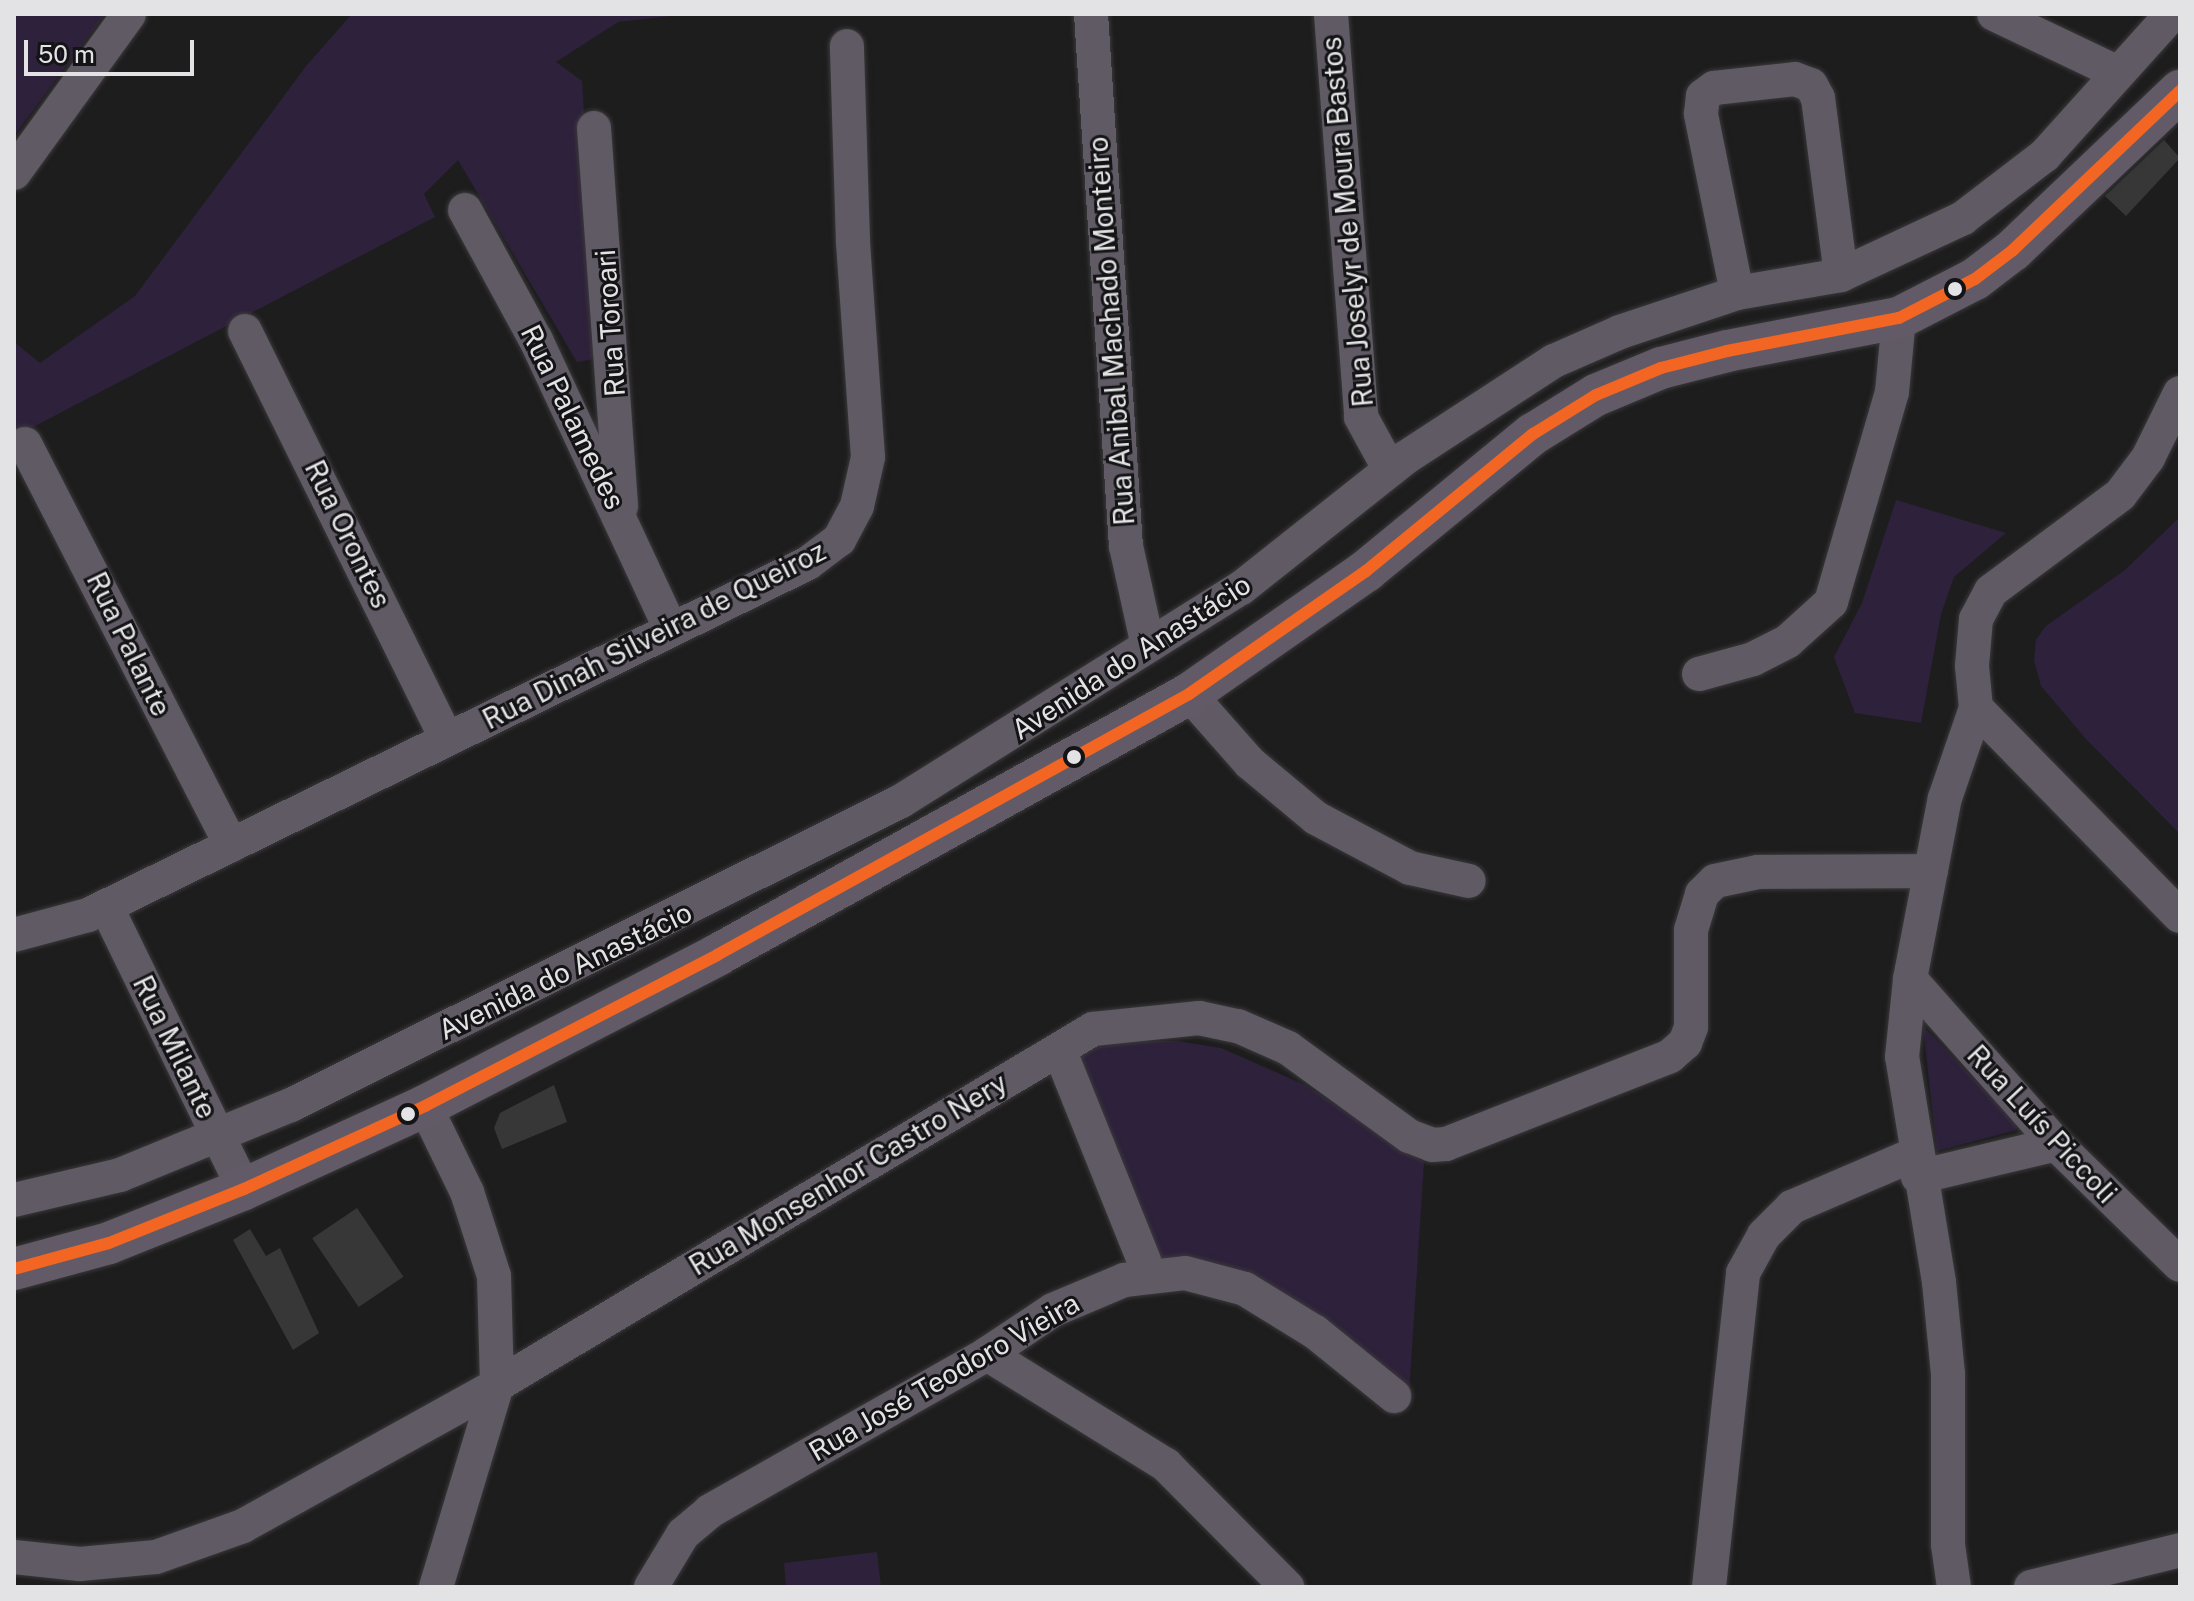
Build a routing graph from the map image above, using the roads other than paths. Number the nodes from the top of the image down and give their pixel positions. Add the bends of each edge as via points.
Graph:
1 (129, 14) edge
2 (1091, 14) edge
3 (1331, 14) edge
4 (1994, 14) edge
5 (2172, 14) edge
6 (847, 46) dead end
7 (2118, 73) junction
8 (2180, 91) edge
9 (594, 128) dead end
10 (14, 173) edge
11 (465, 210) dead end
12 (1841, 275) junction
13 (1737, 293) junction
14 (1899, 318) junction
15 (245, 331) dead end
16 (2180, 393) edge
17 (25, 444) dead end
18 (1390, 470) junction
19 (622, 519) junction
20 (671, 629) junction
21 (1148, 646) junction
22 (1699, 674) dead end
23 (1189, 694) junction
24 (1976, 708) junction
25 (447, 739) junction
26 (231, 845) junction
27 (1931, 871) junction
28 (1469, 881) dead end
29 (106, 906) junction
30 (2180, 916) edge
31 (14, 935) edge
32 (1910, 979) junction
33 (1063, 1059) dead end
34 (425, 1106) junction
35 (218, 1135) junction
36 (2056, 1144) junction
37 (1917, 1166) junction
38 (244, 1189) junction
39 (14, 1200) edge
40 (1144, 1261) dead end
41 (2180, 1265) edge
42 (14, 1269) edge
43 (987, 1354) junction
44 (497, 1385) junction
45 (1394, 1396) dead end
46 (2180, 1550) edge
47 (14, 1557) edge
48 (436, 1587) edge
49 (651, 1587) edge
50 (1287, 1587) edge
51 (1709, 1587) edge
52 (1954, 1587) edge
53 (2031, 1587) edge

1 - 10 street
2 - 21 street, Rua Anibal Machado Monteiro via 1126,546
3 - 18 street, Rua Joselyr de Moura Bastos via 1361,417
4 - 7 street
5 - 7 street, Avenida do Anastácio
6 - 20 street, Rua Dinah Silveira de Queiroz via 866,480 839,540 808,563
7 - 12 street, Avenida do Anastácio via 2008,188 1904,249
8 - 14 main road, Avenida do Anastácio via 2013,250 1975,279
9 - 19 street, Rua Toroari
11 - 19 street, Rua Palamedes via 536,340
12 - 13 street, Avenida do Anastácio
12 - 13 street via 1818,98 1811,85 1795,79 1714,88 1703,96 1701,114
13 - 18 street, Avenida do Anastácio via 1620,332 1554,361
14 - 22 street via 1892,392 1831,602 1788,641 1753,659
14 - 23 main road, Avenida do Anastácio via 1727,351 1661,368 1596,395 1533,434 1366,571
15 - 25 street, Rua Orontes
16 - 24 street via 2148,458 2120,495 1991,591 1976,619
17 - 26 street, Rua Palante
18 - 21 street, Avenida do Anastácio via 1241,588
19 - 20 street, Rua Palamedes
20 - 25 street, Rua Dinah Silveira de Queiroz
21 - 35 street, Avenida do Anastácio via 1000,742 861,822 291,1105
23 - 28 street via 1250,763 1316,818 1410,868
23 - 34 main road, Avenida do Anastácio via 717,955
24 - 27 street via 1945,798
24 - 30 street
25 - 26 street, Rua Dinah Silveira de Queiroz
26 - 29 street, Rua Dinah Silveira de Queiroz
27 - 32 street
27 - 44 street, Rua Monsenhor Castro Nery via 1758,872 1715,881 1702,894 1691,930 1691,1027 1685,1043 1670,1056 1458,1141 1432,1145 1409,1136 1288,1048 1238,1026 1199,1018 1093,1029
29 - 31 street, Rua Dinah Silveira de Queiroz
29 - 35 street, Rua Milante
32 - 36 street, Rua Luís Piccoli
32 - 37 street via 1902,1057
33 - 40 street
34 - 38 main road, Avenida do Anastácio
34 - 44 street via 467,1192 494,1276
35 - 38 street, Rua Milante
35 - 39 street, Avenida do Anastácio via 120,1175
36 - 37 street
36 - 41 street, Rua Luís Piccoli
37 - 51 street via 1792,1207 1764,1235 1743,1273
37 - 52 street via 1939,1282 1948,1374 1948,1545
38 - 42 main road, Avenida do Anastácio via 109,1243
43 - 45 street, Rua José Teodoro Vieira via 1092,1291 1124,1280 1185,1273 1245,1289 1274,1306
43 - 49 street, Rua José Teodoro Vieira via 710,1511 677,1543
43 - 50 street via 1166,1465
44 - 47 street, Rua Monsenhor Castro Nery via 243,1526 201,1544 156,1557 80,1564
44 - 48 street
46 - 53 street

